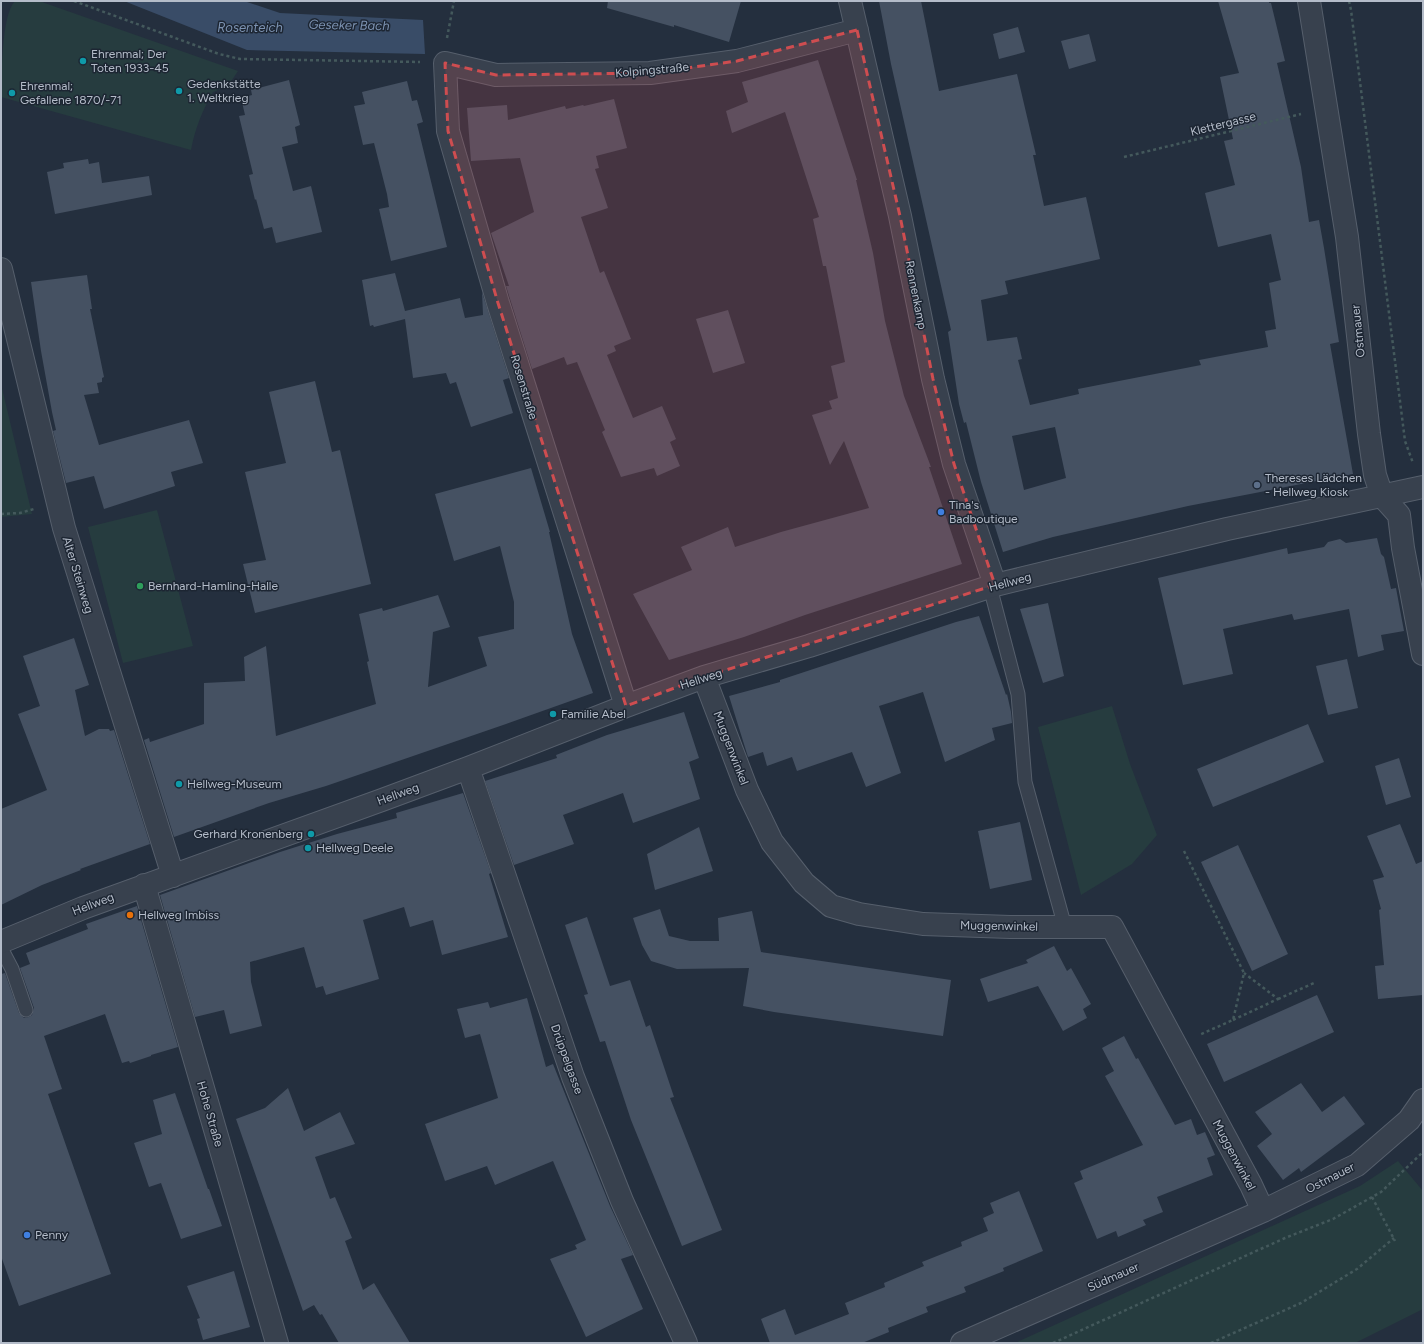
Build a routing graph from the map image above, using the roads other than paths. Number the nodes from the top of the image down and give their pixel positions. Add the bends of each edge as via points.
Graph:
1 (850, 1) edge
2 (1309, 1) edge
3 (857, 30) junction
4 (445, 63) joint
5 (1, 269) edge
6 (1423, 487) edge
7 (1382, 496) junction
8 (992, 586) junction
9 (1423, 654) edge
10 (704, 677) junction
11 (626, 706) junction
12 (468, 768) junction
13 (173, 876) junction
14 (144, 885) junction
15 (1065, 927) junction
16 (1, 942) edge
17 (1, 948) edge
18 (26, 1010) dead end
19 (1423, 1100) edge
20 (1263, 1211) junction
21 (277, 1343) edge
22 (686, 1343) edge
23 (962, 1343) edge

1 - 3 street, Rennenkamp
2 - 7 street, Ostmauer via 1348,237 1369,434 1375,475
3 - 4 street, Kolpingstraße via 737,60 650,72 496,75
3 - 8 street, Rennenkamp via 900,216 940,410
4 - 11 street, Rosenstraße via 448,131 500,310
5 - 13 street, Alter Steinweg via 57,502
6 - 7 street, Hellweg
7 - 8 street, Hellweg via 1226,529
7 - 9 street, Ostmauer via 1399,515
8 - 10 street, Hellweg
8 - 15 lane via 1018,694 1024,782
10 - 11 street, Hellweg
10 - 15 street, Muggenwinkel via 747,790 772,842 804,883 831,906 859,914 923,924
11 - 12 street, Hellweg
12 - 13 street, Hellweg
12 - 22 street, Drüppelgasse via 572,1077 622,1201
13 - 14 street, Hellweg
14 - 16 street, Hellweg
14 - 21 street, Hohe Straße
15 - 20 street, Muggenwinkel via 1112,927
17 - 18 lane via 12,969
19 - 20 street, Ostmauer via 1409,1120 1357,1165
20 - 23 street, Südmauer

